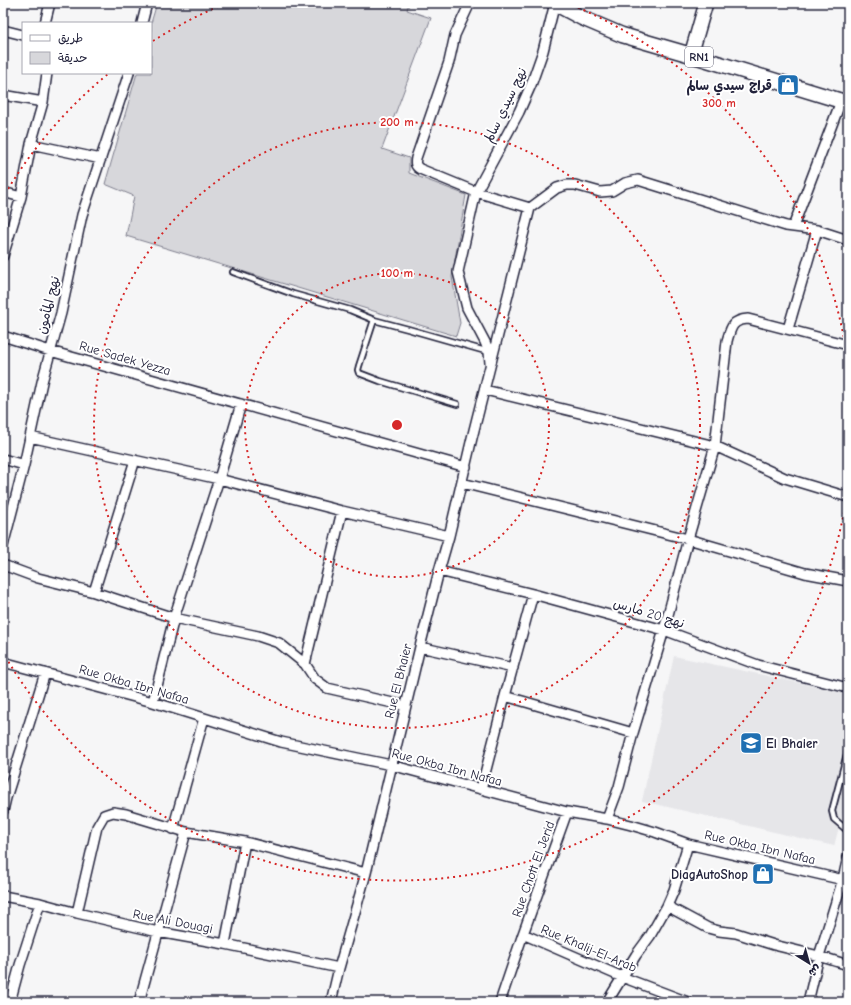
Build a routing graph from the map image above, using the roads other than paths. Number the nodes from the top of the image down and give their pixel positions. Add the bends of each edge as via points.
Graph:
1 (50, 3) edge
2 (147, 3) edge
3 (470, 3) edge
4 (554, 3) edge
5 (706, 3) edge
6 (45, 22) edge
7 (142, 22) edge
8 (3, 30) edge
9 (22, 35) edge
10 (691, 55) junction
11 (47, 74) edge
12 (129, 74) edge
13 (3, 95) edge
14 (43, 102) junction
15 (845, 102) edge
16 (31, 144) junction
17 (101, 159) junction
18 (3, 192) edge
19 (476, 192) junction
20 (21, 197) junction
21 (530, 208) junction
22 (793, 227) junction
23 (818, 230) junction
24 (848, 240) edge
25 (3, 256) edge
26 (233, 272) dead end
27 (374, 320) junction
28 (788, 329) junction
29 (3, 336) edge
30 (848, 345) edge
31 (50, 351) junction
32 (489, 352) junction
33 (491, 366) junction
34 (485, 390) junction
35 (241, 404) junction
36 (457, 404) dead end
37 (30, 436) junction
38 (715, 446) junction
39 (3, 458) edge
40 (135, 460) junction
41 (24, 465) junction
42 (466, 467) junction
43 (219, 479) junction
44 (462, 483) junction
45 (848, 497) edge
46 (342, 511) junction
47 (6, 527) edge
48 (450, 536) junction
49 (688, 540) junction
50 (3, 546) edge
51 (3, 565) edge
52 (439, 570) junction
53 (848, 581) edge
54 (94, 592) junction
55 (533, 594) junction
56 (174, 618) junction
57 (664, 630) junction
58 (420, 647) junction
59 (3, 662) edge
60 (305, 664) junction
61 (513, 668) junction
62 (45, 673) junction
63 (848, 688) edge
64 (505, 696) junction
65 (153, 702) junction
66 (406, 706) junction
67 (204, 718) junction
68 (633, 733) junction
69 (848, 750) edge
70 (392, 765) junction
71 (481, 790) junction
72 (3, 811) edge
73 (567, 812) junction
74 (607, 819) junction
75 (173, 829) junction
76 (848, 831) edge
77 (186, 832) junction
78 (245, 842) junction
79 (688, 844) junction
80 (848, 857) edge
81 (366, 873) junction
82 (846, 880) edge
83 (3, 896) edge
84 (40, 903) junction
85 (667, 906) junction
86 (77, 913) junction
87 (158, 932) junction
88 (523, 934) junction
89 (224, 944) junction
90 (819, 956) junction
91 (848, 965) edge
92 (339, 968) junction
93 (622, 977) junction
94 (10, 1002) edge
95 (139, 1002) edge
96 (331, 1002) edge
97 (500, 1002) edge
98 (607, 1002) edge
99 (688, 1002) edge
100 (808, 1002) edge

1 - 6 street
2 - 7 street
3 - 19 street via 455,35 449,62 415,161 420,170
4 - 10 main road, RN1 via 622,35
4 - 19 street, نهج سيدي سالم via 543,51 531,85
5 - 10 main road
8 - 9 street
10 - 15 main road, RN1
11 - 14 street
12 - 17 street, نهج المأمون
13 - 14 street
14 - 16 street
15 - 22 street
16 - 17 street
16 - 20 street
17 - 31 street, نهج المأمون via 82,215 61,313
18 - 20 street
19 - 21 street
19 - 32 street, نهج سيدي سالم via 458,272 467,308
20 - 25 street
21 - 22 street via 557,188 567,185 575,184 600,192 612,191 625,183 638,180
21 - 33 street, Rue El Bhaier
22 - 23 street
23 - 24 street
23 - 28 street
26 - 27 lane
27 - 32 lane
27 - 36 lane via 359,373
28 - 30 street
28 - 38 street via 748,319 735,322 727,341
29 - 31 street, Rue Sadek Yezza
31 - 35 street, Rue Sadek Yezza
31 - 37 street, نهج المأمون
32 - 33 street, نهج سيدي سالم
33 - 34 street, Rue El Bhaier
34 - 38 street
34 - 42 street, Rue El Bhaier
35 - 42 street, Rue Sadek Yezza
35 - 43 street
37 - 40 street
37 - 41 street, نهج المأمون
38 - 45 street via 784,478
38 - 49 street
39 - 41 street
40 - 43 street
40 - 54 street
41 - 47 street, نهج المأمون
42 - 44 street, Rue El Bhaier
43 - 46 street
43 - 56 street
44 - 48 street, Rue El Bhaier
44 - 49 street
46 - 48 street
46 - 60 street
47 - 50 street, نهج المأمون
48 - 52 street, Rue El Bhaier
49 - 53 street via 805,573
49 - 57 street
51 - 54 street via 38,578
52 - 55 street, نهج 20 مارس
52 - 58 street, Rue El Bhaier
54 - 56 street
55 - 57 street, نهج 20 مارس
55 - 61 street
56 - 60 street via 279,643
56 - 65 street
57 - 63 street, نهج 20 مارس via 758,665
57 - 68 street
58 - 61 street
58 - 66 street, Rue El Bhaier
59 - 62 street, Rue Okba Ibn Nafaa
60 - 66 street via 315,679 327,688
61 - 64 street
62 - 65 street, Rue Okba Ibn Nafaa
62 - 72 street
64 - 68 street
64 - 71 street
65 - 67 street, Rue Okba Ibn Nafaa
66 - 70 street, Rue El Bhaier
67 - 70 street, Rue Okba Ibn Nafaa via 281,742
67 - 75 street
68 - 74 street via 619,787
69 - 76 lane via 832,811 834,819
70 - 71 street, Rue Okba Ibn Nafaa
70 - 81 street, Rue El Bhaier
71 - 73 street, Rue Okba Ibn Nafaa
73 - 74 street, Rue Okba Ibn Nafaa
73 - 88 street, Rue Chott El Jerid
74 - 79 street, Rue Okba Ibn Nafaa
75 - 77 street
75 - 86 street via 126,814 113,812 104,815 97,827
77 - 78 street
77 - 87 street
78 - 81 street
78 - 89 street
79 - 82 street, Rue Okba Ibn Nafaa
79 - 85 street
80 - 82 street
81 - 92 street, Rue El Bhaier
82 - 90 street
83 - 84 street, Rue Ali Douagi
84 - 86 street, Rue Ali Douagi
84 - 94 street
85 - 90 street via 708,928 736,933
85 - 93 street
86 - 87 street, Rue Ali Douagi
87 - 89 street, Rue Ali Douagi
87 - 95 street
88 - 93 street, Rue Khalij-El-Arab
88 - 97 street, Rue Khalij-El-Arab
89 - 92 street, Rue Ali Douagi
90 - 91 street
90 - 100 street
92 - 96 street, Rue El Bhaier
93 - 98 street
93 - 99 street, Rue Khalij-El-Arab

